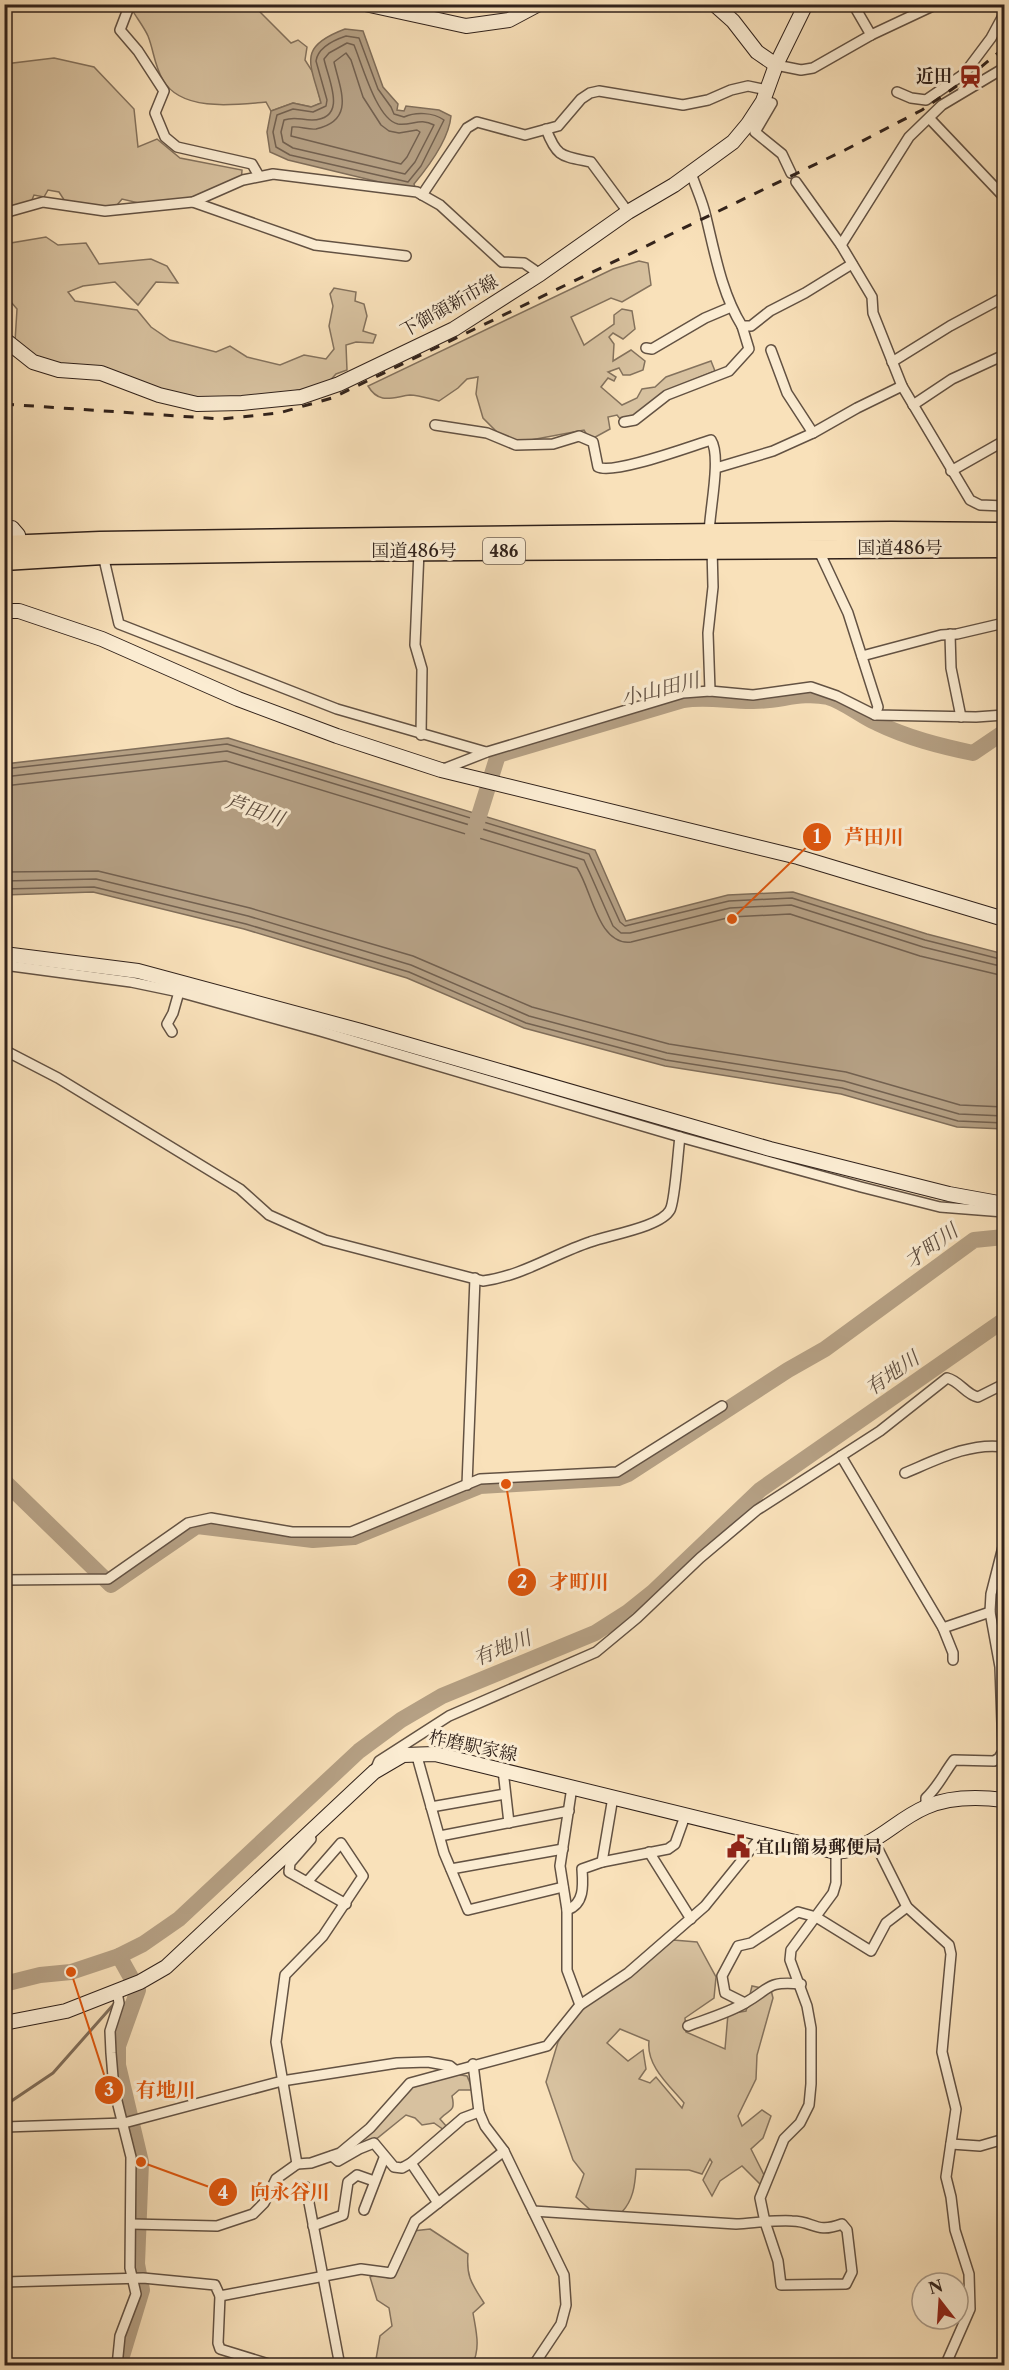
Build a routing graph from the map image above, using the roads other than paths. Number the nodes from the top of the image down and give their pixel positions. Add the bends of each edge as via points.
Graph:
1 (130, 4) edge
2 (365, 4) edge
3 (539, 4) edge
4 (714, 4) edge
5 (806, 4) edge
6 (853, 4) edge
7 (937, 4) edge
8 (401, 8) edge
9 (1005, 14) edge
10 (871, 35) junction
11 (776, 65) junction
12 (1005, 69) edge
13 (964, 74) junction
14 (897, 92) dead end
15 (965, 93) junction
16 (765, 95) junction
17 (930, 119) junction
18 (546, 129) junction
19 (690, 173) junction
20 (259, 176) junction
21 (422, 195) junction
22 (1005, 197) edge
23 (193, 202) junction
24 (628, 212) junction
25 (4, 213) edge
26 (841, 245) junction
27 (406, 256) dead end
28 (852, 264) junction
29 (540, 274) junction
30 (1005, 297) edge
31 (731, 307) junction
32 (742, 327) junction
33 (4, 339) edge
34 (646, 348) dead end
35 (771, 350) dead end
36 (1005, 355) edge
37 (892, 362) junction
38 (902, 386) junction
39 (913, 405) junction
40 (624, 422) dead end
41 (435, 425) dead end
42 (813, 433) junction
43 (1005, 441) edge
44 (716, 468) junction
45 (951, 471) junction
46 (1005, 506) edge
47 (4, 528) edge
48 (1005, 532) edge
49 (711, 542) junction
50 (817, 548) junction
51 (1005, 548) edge
52 (419, 551) junction
53 (13, 552) edge
54 (103, 555) junction
55 (4, 611) edge
56 (1005, 623) edge
57 (950, 634) junction
58 (862, 656) junction
59 (710, 692) junction
60 (875, 715) junction
61 (1005, 715) edge
62 (961, 717) junction
63 (421, 735) junction
64 (487, 752) junction
65 (441, 770) junction
66 (1005, 919) edge
67 (4, 954) edge
68 (4, 965) edge
69 (112, 968) junction
70 (131, 982) junction
71 (179, 993) junction
72 (172, 1032) dead end
73 (4, 1050) edge
74 (680, 1137) junction
75 (1005, 1204) edge
76 (1005, 1212) edge
77 (475, 1278) junction
78 (1005, 1384) edge
79 (722, 1406) dead end
80 (1005, 1447) edge
81 (841, 1456) junction
82 (905, 1473) dead end
83 (467, 1485) junction
84 (1005, 1543) edge
85 (4, 1580) edge
86 (990, 1612) junction
87 (943, 1628) junction
88 (953, 1660) dead end
89 (416, 1753) junction
90 (503, 1770) junction
91 (374, 1772) junction
92 (572, 1787) junction
93 (505, 1794) junction
94 (613, 1797) junction
95 (1005, 1800) edge
96 (431, 1807) junction
97 (926, 1807) junction
98 (569, 1811) junction
99 (686, 1816) junction
100 (325, 1818) junction
101 (509, 1823) junction
102 (764, 1833) junction
103 (440, 1836) junction
104 (874, 1841) junction
105 (563, 1849) junction
106 (649, 1852) junction
107 (836, 1852) junction
108 (602, 1862) junction
109 (451, 1869) junction
110 (307, 1882) junction
111 (563, 1887) junction
112 (346, 1904) junction
113 (908, 1907) junction
114 (567, 1910) junction
115 (816, 1917) junction
116 (691, 1919) junction
117 (801, 1984) junction
118 (117, 1992) junction
119 (745, 2003) junction
120 (580, 2005) junction
121 (4, 2023) edge
122 (688, 2026) dead end
123 (473, 2064) junction
124 (455, 2070) junction
125 (282, 2081) junction
126 (479, 2112) junction
127 (4, 2122) edge
128 (124, 2123) junction
129 (5, 2127) edge
130 (1005, 2139) edge
131 (951, 2144) junction
132 (504, 2151) junction
133 (332, 2156) junction
134 (384, 2158) junction
135 (411, 2163) junction
136 (297, 2164) junction
137 (374, 2181) junction
138 (306, 2187) dead end
139 (438, 2203) junction
140 (364, 2210) dead end
141 (533, 2211) junction
142 (765, 2222) junction
143 (131, 2224) junction
144 (314, 2226) junction
145 (323, 2276) junction
146 (132, 2278) junction
147 (5, 2289) edge
148 (220, 2296) junction
149 (5, 2319) edge
150 (4, 2364) edge
151 (339, 2365) edge
152 (117, 2366) edge
153 (275, 2366) edge
154 (533, 2366) edge
155 (945, 2366) edge

1 - 20 street via 120,30 164,91 155,113 165,138 177,147 252,164
2 - 8 street
3 - 8 street via 509,20 466,26
4 - 11 street via 757,52
5 - 11 street, 下御領新市線
6 - 10 street
7 - 10 street
9 - 13 street
10 - 11 street via 813,68
11 - 16 street, 下御領新市線
12 - 15 street
13 - 14 street via 926,100
13 - 15 street
15 - 17 street via 942,105
16 - 18 street via 748,86 683,105 599,91 581,99 558,126
16 - 19 street, 下御領新市線 via 733,142
16 - 26 street via 772,103 755,132 782,154 793,177
17 - 22 street
17 - 26 street via 909,136
18 - 21 street via 525,135 477,122 467,128
18 - 24 street via 553,148 564,156 591,162
19 - 24 street, 下御領新市線
19 - 31 street
20 - 21 street via 273,174
20 - 23 street
21 - 29 street via 440,205 502,262 524,263
23 - 25 street via 105,211 43,202
23 - 27 street via 315,245
24 - 29 street, 下御領新市線
26 - 28 street
28 - 32 street via 751,326
28 - 37 street via 872,297 873,313
29 - 33 street, 下御領新市線 via 454,329 339,384 301,397 242,404 197,404 159,395 101,373 59,370 33,362
30 - 37 street
31 - 32 street
31 - 34 street via 652,349
32 - 40 street via 749,349 729,371 667,395 635,420
35 - 42 street via 787,393
36 - 39 street via 952,379
37 - 38 street
38 - 39 street
38 - 42 street
39 - 45 street
41 - 44 street via 487,433 516,445 553,444 579,435 593,442 598,467 604,470 711,440
42 - 44 street via 773,451
43 - 45 street
44 - 49 street via 709,511
45 - 46 street via 970,500 980,505
47 - 53 street via 12,528 18,534
48 - 49 highway, 国道486号 / 486 via 891,531
49 - 50 highway, 国道486号 / 486
49 - 52 highway, 国道486号 / 486
49 - 53 highway, 国道486号 / 486 via 306,538
49 - 59 street
50 - 51 highway, 国道486号 / 486
50 - 58 street via 848,613
52 - 54 highway, 国道486号 / 486
52 - 63 street via 415,645 422,669
53 - 54 highway, 国道486号 / 486
54 - 63 street via 119,624 338,709
55 - 65 street via 19,611 102,639 238,699
56 - 57 street
57 - 58 street
57 - 62 street via 951,668
58 - 60 street via 878,707
59 - 60 street via 753,695 811,687
59 - 64 street via 683,693
60 - 62 street
61 - 62 street
63 - 64 street
64 - 65 street
65 - 66 street via 798,857
67 - 69 street
68 - 70 street
69 - 70 street
69 - 75 street via 138,971 361,1031 770,1149 949,1194
70 - 71 street
71 - 72 street via 167,1024
71 - 74 street
73 - 77 street via 240,1189 268,1215 325,1240
74 - 76 street via 940,1207
74 - 77 street via 671,1209 661,1220 589,1242 500,1279
77 - 83 street
78 - 81 street via 974,1397 947,1378
79 - 83 street via 617,1472 480,1479
80 - 82 street via 951,1454
81 - 87 street
81 - 91 street via 757,1510 596,1652 449,1716 379,1761
83 - 85 street via 351,1532 292,1532 211,1518 188,1523 108,1579
84 - 86 street
86 - 87 street
86 - 97 street via 1000,1667 1003,1751 994,1761 954,1760 926,1798
87 - 88 street
89 - 90 street, 柞磨駅家線
89 - 91 street, 柞磨駅家線 via 403,1755
89 - 96 street
90 - 92 street, 柞磨駅家線
90 - 93 street
91 - 100 street, 柞磨駅家線
92 - 94 street, 柞磨駅家線
92 - 98 street
93 - 96 street
93 - 101 street
94 - 99 street, 柞磨駅家線
94 - 108 street
95 - 97 street, 柞磨駅家線 via 948,1800
96 - 103 street
97 - 104 street, 柞磨駅家線
98 - 101 street
98 - 105 street
99 - 102 street, 柞磨駅家線
99 - 106 street via 675,1844
100 - 110 street via 291,1863 289,1872
100 - 118 street, 柞磨駅家線 via 166,1966
101 - 103 street
102 - 107 street, 柞磨駅家線
102 - 116 street
103 - 109 street
104 - 107 street, 柞磨駅家線
104 - 113 street
105 - 109 street
105 - 111 street
106 - 108 street
106 - 116 street
107 - 115 street via 833,1893
108 - 114 street via 582,1869 583,1892
109 - 111 street via 468,1910
110 - 112 street
110 - 112 street via 341,1843 363,1876
111 - 114 street
112 - 125 street via 323,1936 285,1975 276,2042
113 - 115 street via 886,1923 871,1951
113 - 131 street via 949,1945 951,1954 942,2052 956,2109
114 - 120 street via 567,1970
115 - 117 street via 791,1950 790,1960
115 - 119 street via 798,1912 738,1946 722,1976 725,1993
116 - 120 street via 628,1973
117 - 119 street via 768,1986
117 - 142 street via 811,2028 809,2105 784,2139 760,2198
118 - 121 street, 柞磨駅家線 via 66,2011
118 - 128 street via 110,2031 111,2053 114,2089
119 - 122 street
120 - 123 street via 547,2046
123 - 124 street
123 - 126 street
124 - 125 street via 428,2062 397,2063
124 - 133 street via 410,2083 370,2128
125 - 128 street
125 - 136 street
126 - 132 street
126 - 135 street via 463,2118
127 - 129 street
128 - 129 street
128 - 143 street via 131,2157
129 - 147 street
130 - 131 street via 980,2146
131 - 155 street via 946,2177 969,2274 970,2309
132 - 139 street
132 - 141 street
133 - 134 street via 338,2161 374,2144
133 - 136 street
134 - 135 street via 394,2167
134 - 137 street
135 - 139 street
136 - 143 street via 276,2179 264,2203 253,2214 218,2226
137 - 140 street
137 - 144 street via 357,2175 348,2182 343,2215
138 - 144 street
139 - 145 street via 415,2221 391,2273 361,2270
141 - 142 street via 736,2224
141 - 154 street via 564,2276 566,2305 561,2324
142 - 142 street via 794,2220 818,2229 842,2223 847,2230 852,2272 846,2284 781,2285
143 - 146 street
144 - 145 street
145 - 148 street
145 - 151 street
146 - 147 street
146 - 148 street via 215,2285
146 - 152 street via 136,2294 120,2336
147 - 149 street
148 - 153 street via 220,2349
149 - 150 street

